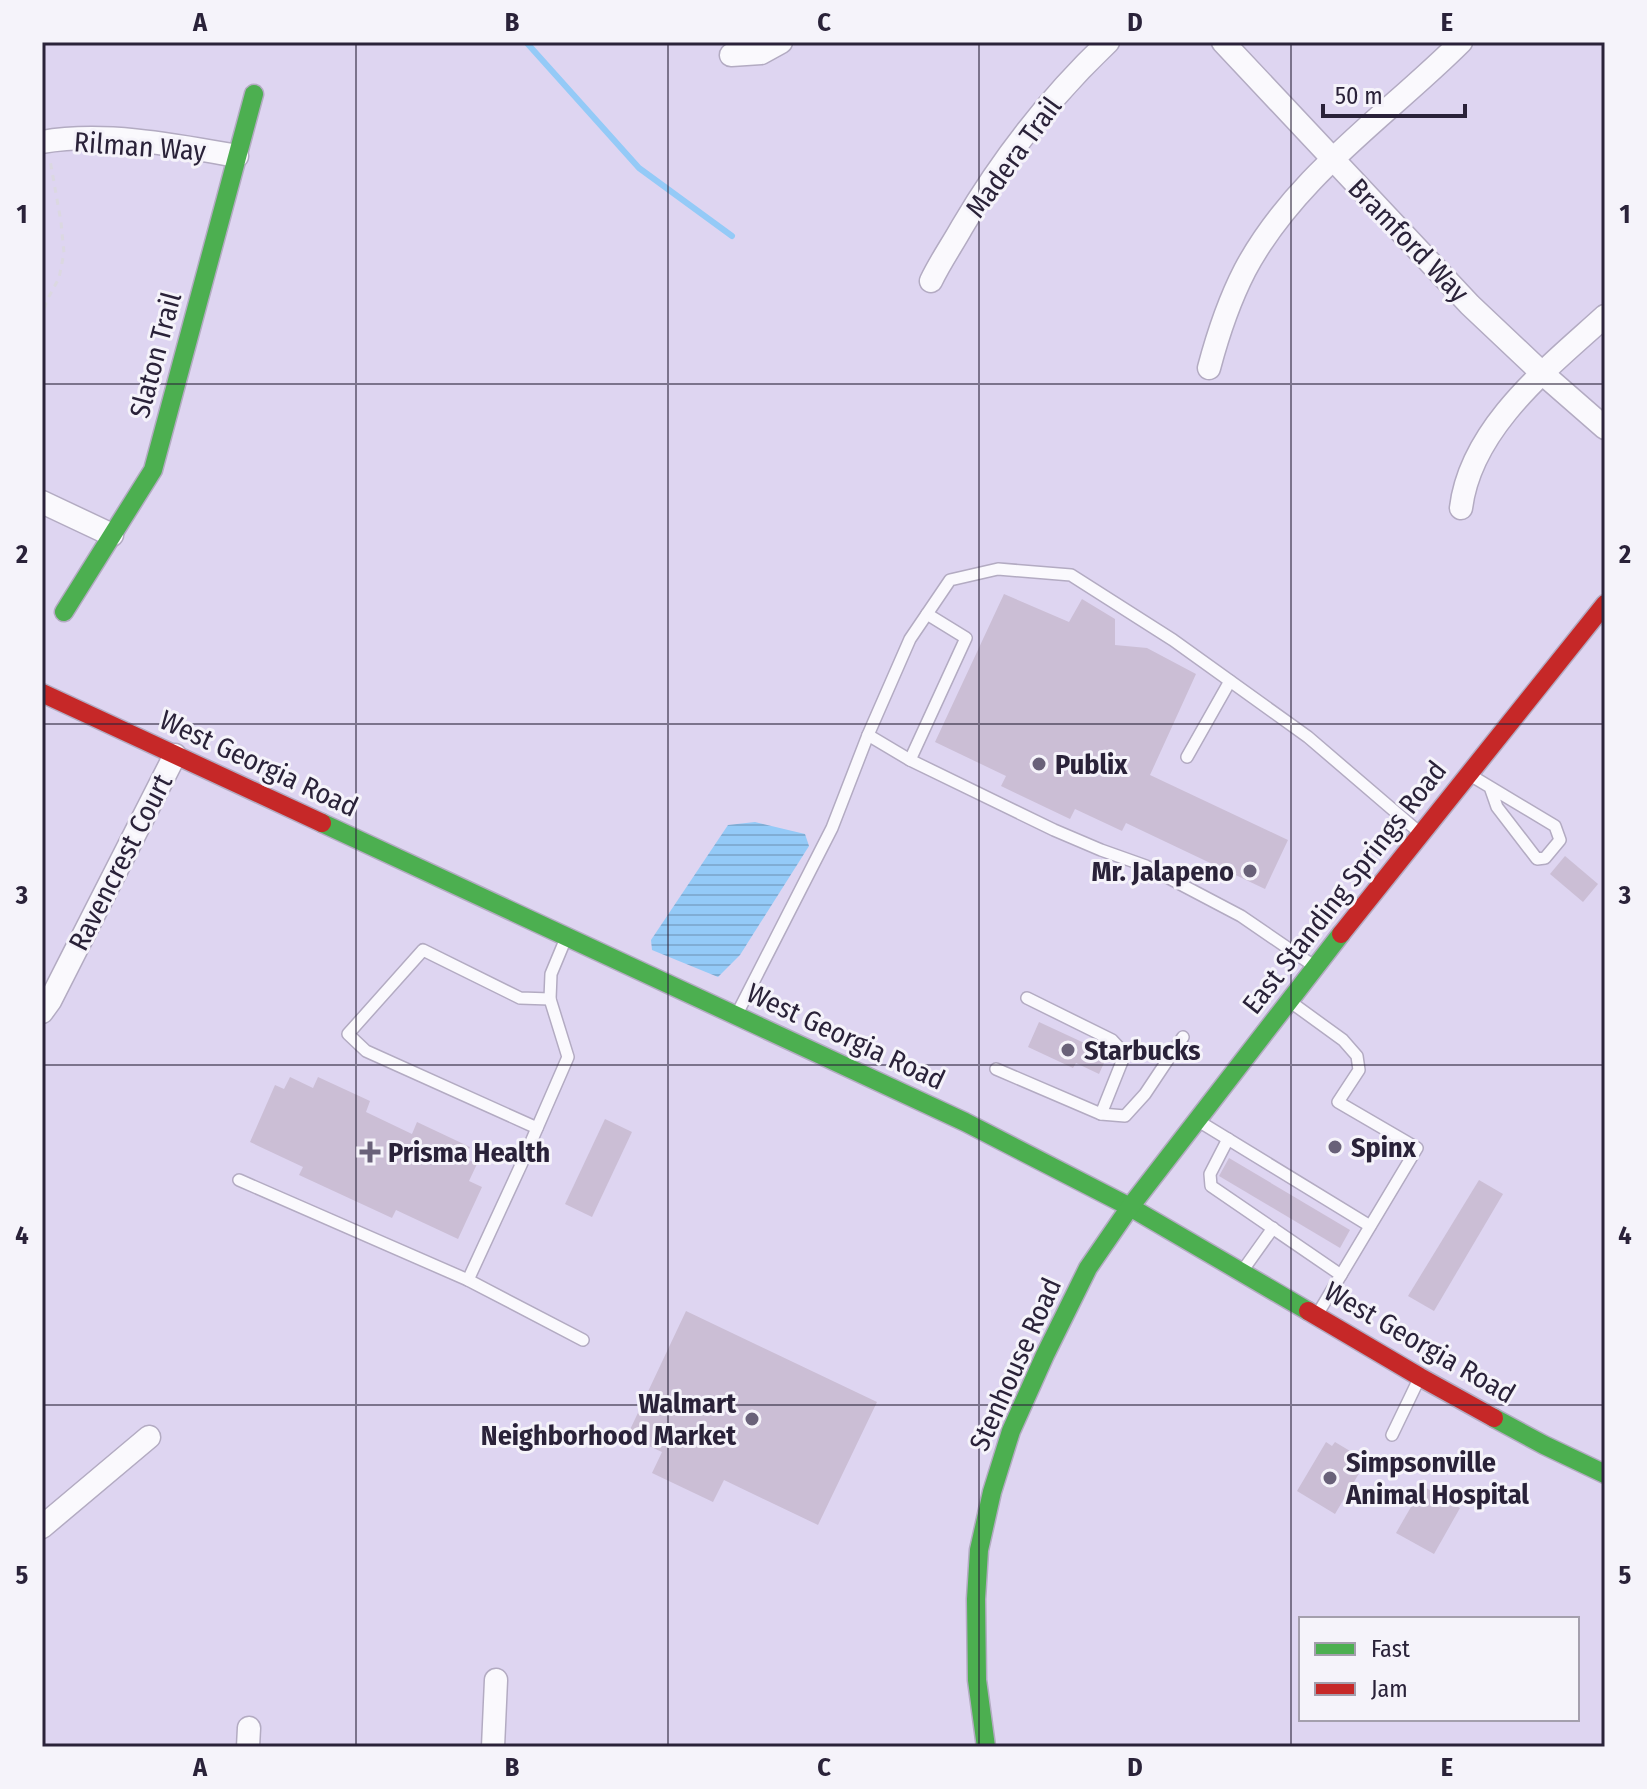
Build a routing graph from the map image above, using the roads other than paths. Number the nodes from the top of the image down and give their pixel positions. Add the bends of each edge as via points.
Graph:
1 (781, 42) edge
2 (1108, 42) edge
3 (1223, 42) edge
4 (1461, 42) edge
5 (731, 55) dead end
6 (254, 94) dead end
7 (44, 141) edge
8 (237, 156) junction
9 (1333, 160) junction
10 (931, 281) dead end
11 (1605, 316) edge
12 (1209, 368) dead end
13 (1542, 373) junction
14 (1605, 428) edge
15 (42, 502) edge
16 (1461, 508) dead end
17 (112, 535) junction
18 (1605, 604) edge
19 (64, 612) dead end
20 (927, 614) junction
21 (1230, 681) junction
22 (42, 693) edge
23 (868, 735) junction
24 (175, 755) junction
25 (1187, 757) dead end
26 (910, 760) junction
27 (1469, 775) junction
28 (1490, 787) junction
29 (1420, 833) junction
30 (566, 937) junction
31 (1315, 966) junction
32 (1027, 998) dead end
33 (550, 999) junction
34 (1289, 1001) junction
35 (42, 1012) edge
36 (736, 1016) junction
37 (1183, 1037) dead end
38 (996, 1069) dead end
39 (1101, 1114) junction
40 (1196, 1120) junction
41 (537, 1128) junction
42 (1228, 1139) junction
43 (239, 1180) dead end
44 (1130, 1207) junction
45 (1370, 1226) junction
46 (1273, 1228) junction
47 (1242, 1271) junction
48 (1341, 1275) junction
49 (468, 1280) junction
50 (1317, 1315) junction
51 (583, 1340) dead end
52 (1420, 1377) junction
53 (1392, 1435) dead end
54 (149, 1437) dead end
55 (1605, 1474) edge
56 (42, 1527) edge
57 (496, 1680) dead end
58 (493, 1747) edge
59 (986, 1747) edge

1 - 5 street via 761,53
2 - 10 street, Madera Trail via 1010,153
3 - 9 street, Bramford Way
4 - 9 street
6 - 8 street, Slaton Trail
7 - 8 street, Rilman Way via 160,142
8 - 17 street, Slaton Trail via 153,470
9 - 12 street via 1274,225 1247,267
9 - 13 street, Bramford Way
11 - 13 street
13 - 14 street, Bramford Way
13 - 16 street via 1483,445
15 - 17 street
17 - 19 street, Slaton Trail
18 - 27 street, East Standing Springs Road
20 - 21 lane via 950,580 998,569 1071,575
20 - 23 lane via 910,639
20 - 26 lane via 966,638
21 - 25 lane
21 - 29 lane via 1308,737
22 - 24 street, West Georgia Road
23 - 26 lane
23 - 36 lane via 832,828
24 - 30 street, West Georgia Road
24 - 35 street, Ravencrest Court
26 - 31 lane via 1054,830 1146,866 1241,916
27 - 28 lane
27 - 29 street, East Standing Springs Road
28 - 28 lane via 1555,826 1560,840 1545,858 1537,859 1505,818
29 - 31 street, East Standing Springs Road
30 - 33 lane via 551,974
30 - 36 street, West Georgia Road
31 - 34 street, East Standing Springs Road
32 - 39 lane via 1112,1040 1125,1054
33 - 41 lane via 568,1057
33 - 41 lane via 520,998 423,950 348,1034 366,1051
34 - 40 street, East Standing Springs Road
34 - 45 lane via 1357,1056 1359,1070 1338,1102 1417,1148
36 - 44 street, West Georgia Road via 965,1122
37 - 39 lane via 1125,1116
38 - 39 lane
40 - 42 lane
40 - 44 street, East Standing Springs Road
41 - 49 lane
42 - 45 lane
42 - 46 lane via 1210,1174 1211,1186
43 - 49 lane
44 - 47 street, West Georgia Road
44 - 59 street, Stenhouse Road via 1088,1268 1045,1355 1011,1431 992,1492 979,1550 976,1599 977,1680
45 - 48 lane
46 - 47 lane
46 - 48 lane
47 - 50 street, West Georgia Road
48 - 50 lane
49 - 51 lane
50 - 52 street, West Georgia Road
52 - 53 lane
52 - 55 street, West Georgia Road
54 - 56 street
57 - 58 street

